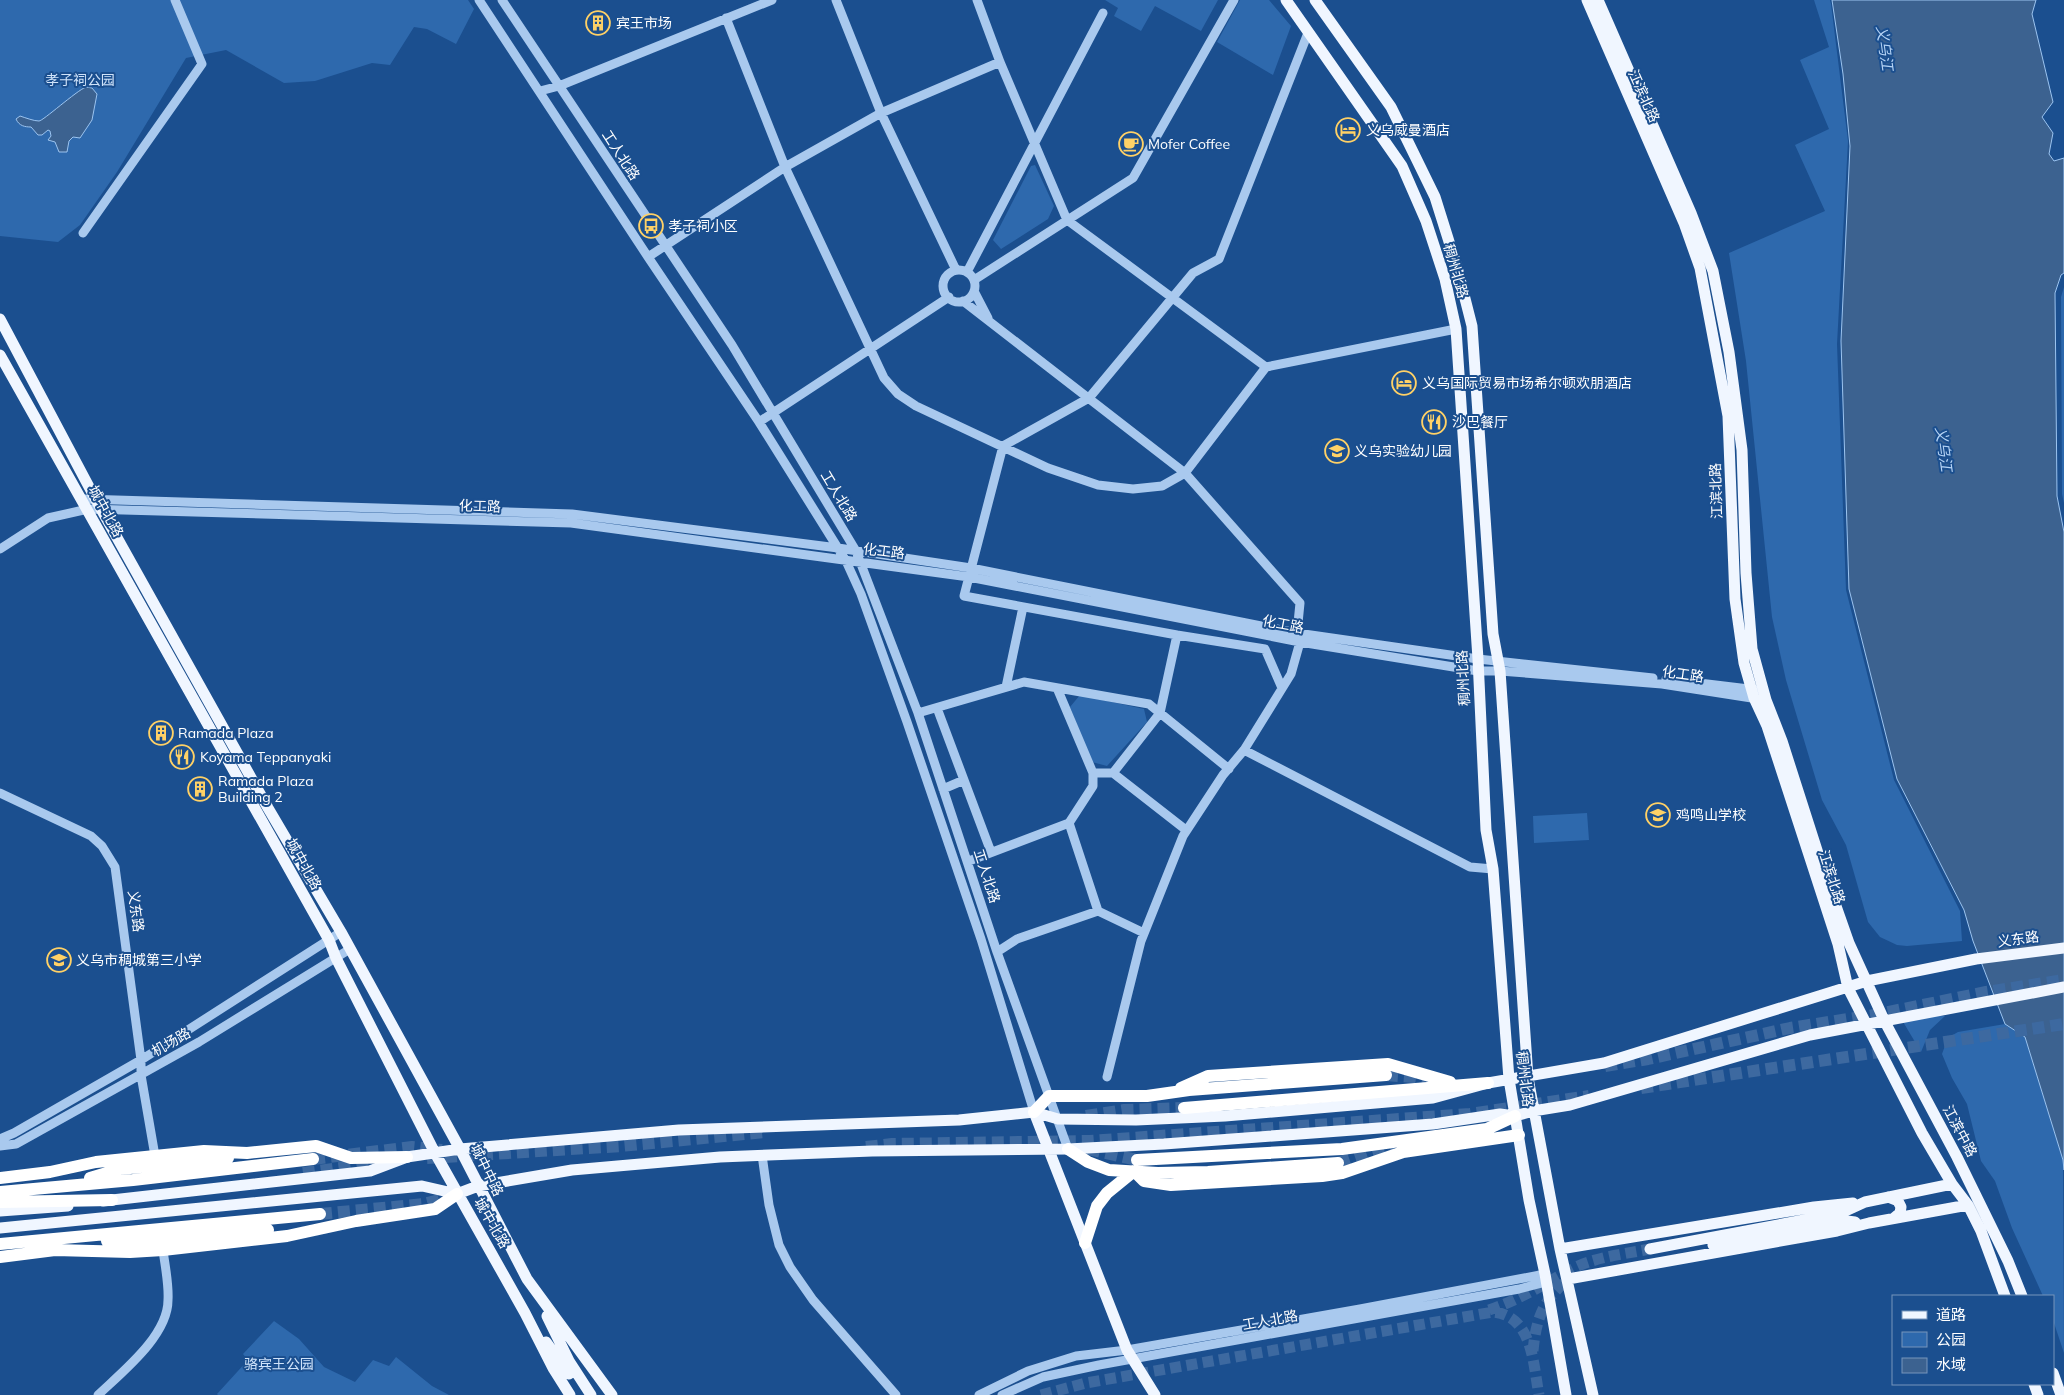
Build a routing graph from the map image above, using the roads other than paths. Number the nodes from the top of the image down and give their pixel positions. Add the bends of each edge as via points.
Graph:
1 (175, 0) edge
2 (479, 0) edge
3 (502, 0) edge
4 (772, 0) edge
5 (836, 0) edge
6 (977, 0) edge
7 (1234, 0) edge
8 (1286, 0) edge
9 (1316, 0) edge
10 (1587, 0) edge
11 (1598, 0) edge
12 (1103, 13) dead end
13 (726, 18) junction
14 (1308, 33) junction
15 (1000, 62) junction
16 (559, 86) junction
17 (540, 91) junction
18 (881, 113) junction
19 (1034, 142) junction
20 (785, 167) junction
21 (1067, 220) junction
22 (83, 233) dead end
23 (665, 246) junction
24 (648, 257) junction
25 (956, 270) junction
26 (967, 272) junction
27 (974, 280) junction
28 (974, 291) junction
29 (949, 297) junction
30 (1172, 297) junction
31 (963, 301) junction
32 (0, 319) edge
33 (990, 320) junction
34 (1456, 329) junction
35 (870, 349) junction
36 (0, 355) edge
37 (1266, 367) junction
38 (1089, 398) junction
39 (773, 412) junction
40 (759, 422) junction
41 (1003, 446) junction
42 (1185, 473) junction
43 (85, 504) junction
44 (99, 504) junction
45 (838, 548) junction
46 (0, 549) edge
47 (856, 551) junction
48 (846, 561) junction
49 (860, 561) junction
50 (970, 573) junction
51 (1023, 607) junction
52 (1176, 636) junction
53 (1299, 637) junction
54 (1478, 659) junction
55 (1498, 666) junction
56 (1478, 672) junction
57 (1006, 687) junction
58 (1057, 688) junction
59 (1282, 688) junction
60 (1752, 693) junction
61 (1765, 696) junction
62 (937, 708) junction
63 (918, 713) junction
64 (1160, 713) junction
65 (1244, 750) junction
66 (1229, 769) junction
67 (1093, 773) junction
68 (1113, 773) junction
69 (964, 780) junction
70 (943, 789) junction
71 (0, 793) edge
72 (1069, 823) junction
73 (1186, 830) junction
74 (991, 852) junction
75 (969, 861) junction
76 (1493, 869) junction
77 (1098, 911) junction
78 (341, 932) junction
79 (1144, 932) junction
80 (329, 940) junction
81 (2064, 948) edge
82 (350, 949) junction
83 (998, 952) junction
84 (336, 958) junction
85 (1867, 981) junction
86 (2064, 987) edge
87 (1848, 988) junction
88 (1885, 1022) junction
89 (1867, 1025) junction
90 (141, 1060) junction
91 (141, 1075) junction
92 (1386, 1075) tunnel mouth
93 (1107, 1077) dead end
94 (1528, 1078) junction
95 (1509, 1080) junction
96 (1488, 1083) junction
97 (1465, 1085) junction
98 (1173, 1093) junction
99 (1050, 1096) junction
100 (1184, 1108) tunnel mouth
101 (1534, 1111) junction
102 (1034, 1112) junction
103 (1515, 1116) junction
104 (1058, 1119) junction
105 (1519, 1135) junction
106 (0, 1138) edge
107 (0, 1146) edge
108 (460, 1149) junction
109 (1048, 1149) junction
110 (1068, 1149) junction
111 (248, 1153) junction
112 (435, 1153) junction
113 (762, 1155) junction
114 (155, 1156) junction
115 (407, 1157) junction
116 (313, 1159) tunnel mouth
117 (1338, 1163) tunnel mouth
118 (1136, 1166) junction
119 (0, 1178) edge
120 (1952, 1184) junction
121 (478, 1186) junction
122 (54, 1187) junction
123 (0, 1192) edge
124 (458, 1194) junction
125 (1888, 1197) junction
126 (112, 1200) junction
127 (0, 1202) edge
128 (1865, 1202) junction
129 (1968, 1205) junction
130 (0, 1211) edge
131 (320, 1214) tunnel mouth
132 (1894, 1218) junction
133 (356, 1220) junction
134 (1869, 1223) junction
135 (0, 1228) edge
136 (84, 1237) junction
137 (1085, 1243) junction
138 (0, 1244) edge
139 (1560, 1249) junction
140 (163, 1250) junction
141 (0, 1257) edge
142 (1546, 1278) junction
143 (1568, 1279) junction
144 (538, 1295) junction
145 (2005, 1295) edge
146 (2022, 1295) edge
147 (527, 1317) junction
148 (1129, 1354) junction
149 (2054, 1377) edge
150 (98, 1395) edge
151 (570, 1395) edge
152 (583, 1395) edge
153 (591, 1395) edge
154 (612, 1395) edge
155 (896, 1395) edge
156 (979, 1395) edge
157 (1002, 1395) edge
158 (1155, 1395) edge
159 (1566, 1395) edge
160 (1593, 1395) edge
161 (2061, 1395) edge

1 - 22 street via 202,64
2 - 17 street, 工人北路
3 - 16 street, 工人北路
4 - 13 street
5 - 18 street
6 - 15 street
7 - 21 street via 1133,178
8 - 14 main road, 稠州北路
9 - 55 main road, 稠州北路 via 1392,107 1435,197 1457,267 1472,326
10 - 60 main road, 江滨北路 via 1700,268 1728,416 1735,599 1744,663
11 - 61 main road, 江滨北路 via 1713,271 1729,352 1742,450 1752,649
12 - 19 street
13 - 16 street
13 - 20 street
14 - 30 street via 1219,259 1193,273
14 - 34 main road, 稠州北路 via 1402,166 1426,221 1445,279
15 - 18 street
15 - 19 street
16 - 17 street
16 - 23 street, 工人北路
17 - 24 street, 工人北路
18 - 20 street
18 - 25 street
19 - 21 street
19 - 26 street
20 - 23 street
20 - 35 street
21 - 27 street
21 - 30 street
23 - 24 street
23 - 39 street, 工人北路
24 - 40 street, 工人北路
25 - 26 street
25 - 29 street via 945,279 944,289
26 - 27 street
27 - 28 street
28 - 31 street
28 - 33 street
29 - 31 street
29 - 35 street
30 - 37 street
30 - 38 street
31 - 33 street
32 - 44 main road, 城中北路
33 - 38 street
34 - 37 street
34 - 54 main road, 稠州北路
35 - 39 street
35 - 41 street via 884,378 898,394 916,406
36 - 43 main road, 城中北路
37 - 42 street
38 - 41 street
38 - 42 street
39 - 40 street
39 - 47 street, 工人北路
40 - 45 street, 工人北路
41 - 42 street via 1048,468 1098,485 1133,489 1162,486
41 - 50 street
42 - 53 street via 1300,603
43 - 44 street, 化工路
43 - 46 street, 化工路 via 48,518
43 - 80 main road, 城中北路
44 - 45 street, 化工路 via 572,514
44 - 48 street, 化工路 via 571,523
44 - 78 main road, 城中北路 via 268,808
45 - 47 street, 化工路
45 - 48 street, 工人北路
47 - 49 street, 工人北路
47 - 50 street, 化工路
48 - 49 street, 化工路
48 - 102 street, 工人北路 via 861,594 982,940
49 - 50 street, 化工路
49 - 63 street, 工人北路
50 - 51 street via 964,596
50 - 53 street, 化工路
51 - 52 street
51 - 57 street
52 - 59 street via 1265,650
52 - 64 street
53 - 54 street, 化工路
53 - 56 street, 化工路
53 - 59 street via 1291,674
54 - 55 street, 化工路
54 - 56 main road, 稠州北路
55 - 56 street, 化工路
55 - 60 street, 化工路
55 - 94 main road, 稠州北路
56 - 76 main road, 稠州北路 via 1486,830
57 - 58 street via 1024,682
57 - 62 street
58 - 64 street via 1149,704
58 - 67 street
59 - 65 street
60 - 61 street, 化工路
60 - 87 main road, 江滨北路 via 1767,726 1838,944
61 - 85 main road, 江滨北路 via 1849,943
62 - 63 street
62 - 69 street
63 - 70 street, 工人北路
64 - 66 street
64 - 68 street
65 - 66 street
65 - 76 street via 1470,867
66 - 73 street
67 - 68 street
67 - 72 street via 1093,786
68 - 73 street
69 - 70 street
69 - 74 street
70 - 75 street, 工人北路
71 - 90 street, 义东路 via 91,836 102,846 115,867
72 - 74 street
72 - 77 street
73 - 79 street
74 - 75 street
75 - 83 street, 工人北路
76 - 95 main road, 稠州北路
77 - 79 street
77 - 83 street via 1017,939
78 - 80 street, 机场路
78 - 82 main road, 城中北路
79 - 93 street
80 - 84 main road, 城中北路
80 - 90 street, 机场路
81 - 85 main road, 义东路 via 1976,959
82 - 84 street, 机场路
82 - 108 main road, 城中中路
83 - 99 street, 工人北路
84 - 91 street, 机场路
84 - 112 main road, 城中北路
85 - 87 main road, 义东路
85 - 88 main road, 江滨中路
86 - 88 main road
87 - 89 main road
87 - 94 main road, 义东路 via 1604,1064
88 - 89 main road
88 - 146 main road, 江滨中路 via 1957,1157
89 - 101 main road via 1810,1035 1570,1105
89 - 120 main road
90 - 91 street, 义东路
90 - 106 street, 机场路
91 - 107 street, 机场路 via 16,1144
91 - 114 street, 义东路
92 - 98 highway
94 - 95 main road, 义东路
94 - 101 main road, 稠州北路
95 - 96 main road, 义东路
95 - 103 main road, 稠州北路
96 - 97 highway
96 - 104 main road, 义东路 via 1433,1098 1245,1114 1136,1120
97 - 98 highway via 1388,1064 1208,1076
97 - 100 highway
98 - 99 highway
99 - 102 highway
99 - 104 street, 工人北路
101 - 103 main road
101 - 139 main road, 稠州北路
102 - 104 main road, 义东路
102 - 108 main road via 959,1120 679,1130
102 - 109 main road
103 - 105 main road, 稠州北路
103 - 110 main road via 1500,1114 1433,1124
103 - 118 highway via 1487,1129 1342,1149
104 - 110 street, 工人北路
105 - 118 highway via 1404,1152 1342,1173 1322,1176 1171,1184 1144,1181
105 - 142 main road, 稠州北路
108 - 112 main road
108 - 121 main road, 城中中路
109 - 110 main road
109 - 113 main road
109 - 137 main road
110 - 118 highway via 1109,1170
111 - 114 highway via 204,1151
111 - 115 highway via 316,1146 350,1158
111 - 122 highway via 120,1169
112 - 115 main road
112 - 124 main road, 城中北路
113 - 121 main road via 572,1170
113 - 155 street via 769,1205 779,1244 790,1267 813,1300
114 - 119 highway
115 - 126 main road via 370,1171
116 - 122 highway
117 - 118 highway via 1208,1172
118 - 137 highway via 1106,1193
120 - 125 main road
120 - 129 main road
121 - 124 main road
121 - 144 main road, 城中中路
122 - 123 highway
124 - 133 highway via 435,1209
124 - 135 main road via 422,1186
124 - 147 main road, 城中北路
125 - 128 main road
125 - 132 main road via 1898,1201 1901,1207
126 - 127 highway
126 - 130 main road
128 - 134 main road via 1841,1212 1650,1253 1847,1221
128 - 139 main road via 1814,1207
129 - 132 main road
129 - 145 main road
131 - 136 highway
132 - 134 main road
133 - 136 highway via 133,1243
133 - 140 highway via 288,1236
134 - 143 main road
136 - 138 highway
137 - 148 main road
139 - 143 main road, 稠州北路
140 - 141 highway via 55,1250
140 - 150 street via 168,1301 165,1318 137,1357
142 - 148 street
142 - 159 main road, 稠州北路
143 - 160 main road, 稠州北路
144 - 153 main road via 556,1337
144 - 154 main road, 城中中路
147 - 151 main road, 城中北路
147 - 152 main road
148 - 156 street via 1076,1356 1028,1370
148 - 157 street via 1043,1377
148 - 158 main road
149 - 161 main road

